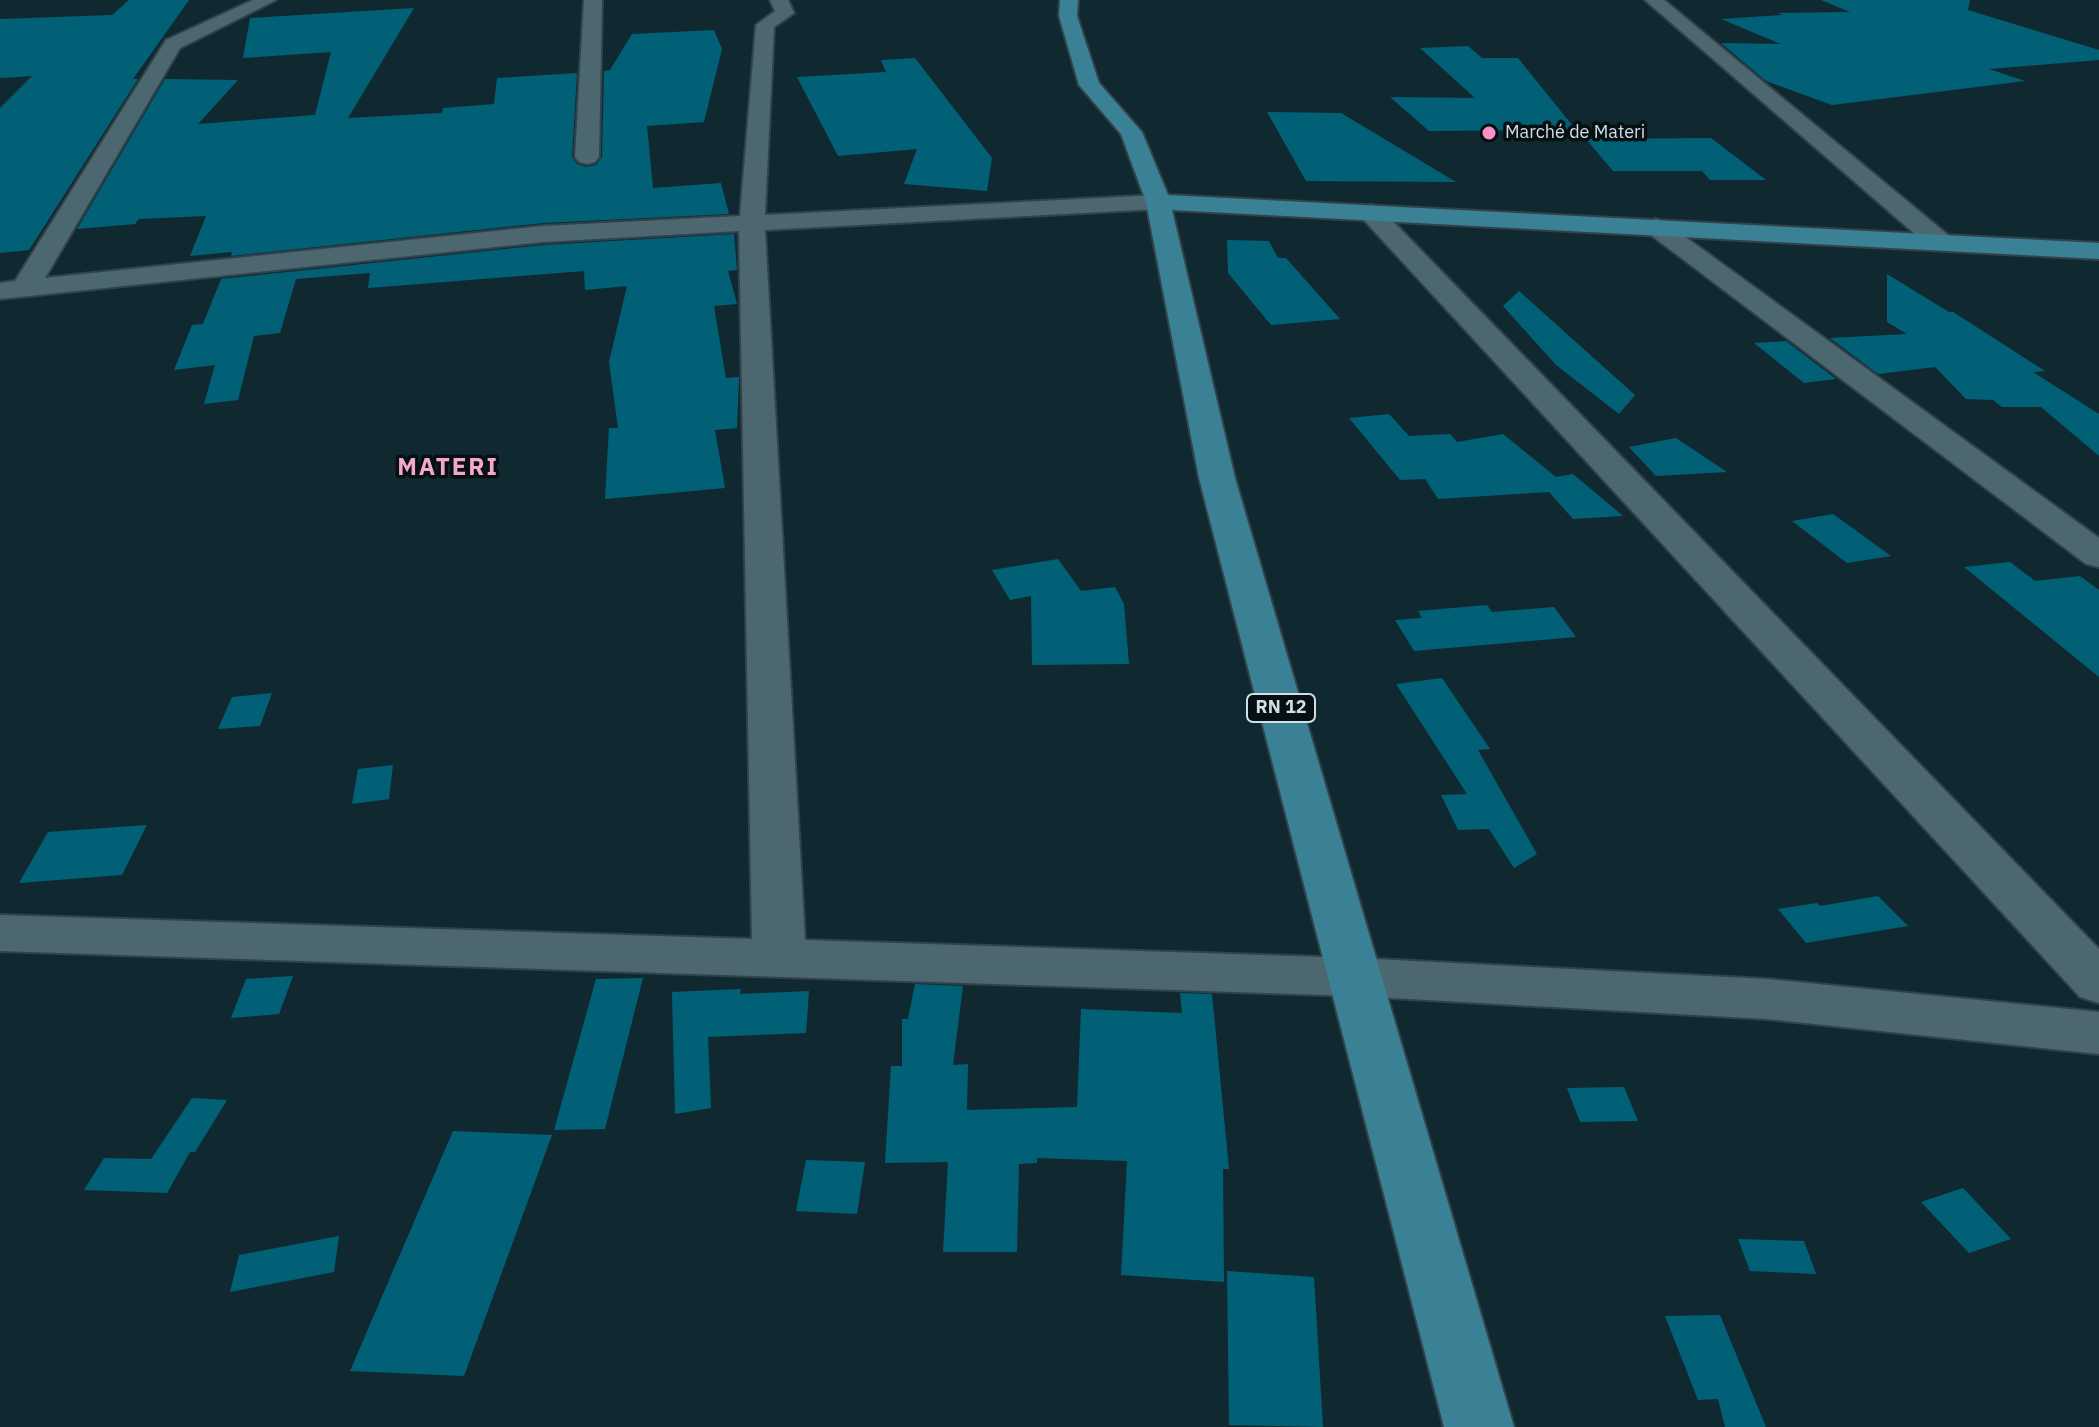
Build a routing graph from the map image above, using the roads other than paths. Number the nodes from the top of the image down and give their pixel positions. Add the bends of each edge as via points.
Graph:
1 (267, 0) edge
2 (593, 0) edge
3 (779, 0) edge
4 (1069, 0) edge
5 (1654, 0) edge
6 (587, 157) dead end
7 (1158, 202) junction
8 (1371, 213) junction
9 (752, 223) junction
10 (1656, 227) junction
11 (1939, 241) junction
12 (2099, 251) edge
13 (12, 290) edge
14 (2099, 556) edge
15 (0, 933) edge
16 (779, 958) junction
17 (1355, 977) junction
18 (2099, 983) edge
19 (2099, 1033) edge
20 (1479, 1427) edge

1 - 13 street via 173,44
2 - 6 street
3 - 9 street via 785,13 765,25
4 - 7 main road, RN 12 via 1068,16 1089,85 1131,132
5 - 11 street
7 - 8 main road
7 - 9 street
7 - 17 main road, RN 12 via 1217,478
8 - 10 main road
8 - 18 street
9 - 13 street via 543,234
9 - 16 street
10 - 11 main road
10 - 14 street
11 - 12 main road
15 - 16 street
16 - 17 street
17 - 19 street via 1767,999
17 - 20 main road, RN 12

